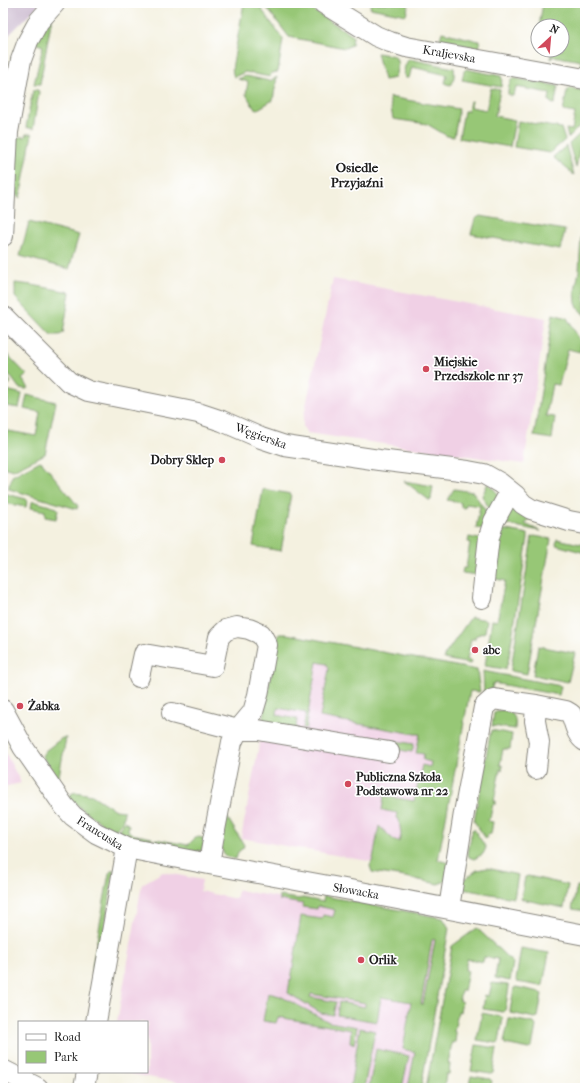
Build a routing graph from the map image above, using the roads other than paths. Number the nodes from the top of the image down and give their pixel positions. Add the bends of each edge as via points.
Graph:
1 (55, 3) edge
2 (323, 3) edge
3 (585, 79) edge
4 (3, 236) edge
5 (3, 316) edge
6 (510, 492) junction
7 (585, 524) edge
8 (482, 598) dead end
9 (139, 677) dead end
10 (536, 705) junction
11 (3, 710) edge
12 (172, 713) dead end
13 (238, 730) junction
14 (585, 741) edge
15 (389, 752) dead end
16 (536, 769) dead end
17 (127, 848) junction
18 (209, 864) junction
19 (449, 908) junction
20 (585, 935) edge
21 (96, 1021) edge
22 (3, 1070) edge
23 (87, 1073) edge
24 (38, 1088) edge
25 (84, 1088) edge

1 - 4 street via 39,21 21,60 8,132
2 - 3 street, Kraljevska via 376,36 406,47
5 - 6 street, Węgierska via 69,382 88,391 198,413 285,446 484,474
6 - 7 street, Węgierska via 531,509
6 - 8 street via 489,536
9 - 13 street via 144,654 213,666 219,637 226,630 237,627 261,634 267,645 258,695 253,712
10 - 14 street via 571,714 576,730
10 - 16 street via 535,721 539,742
10 - 19 street via 493,699 484,707
11 - 17 street, Francuska via 23,747 64,806 96,833
12 - 13 street
13 - 15 street via 258,730
13 - 18 street via 232,742
17 - 18 street, Słowacka
17 - 21 street, Francuska
18 - 19 street, Słowacka
19 - 20 street, Słowacka
22 - 24 street
23 - 25 street

